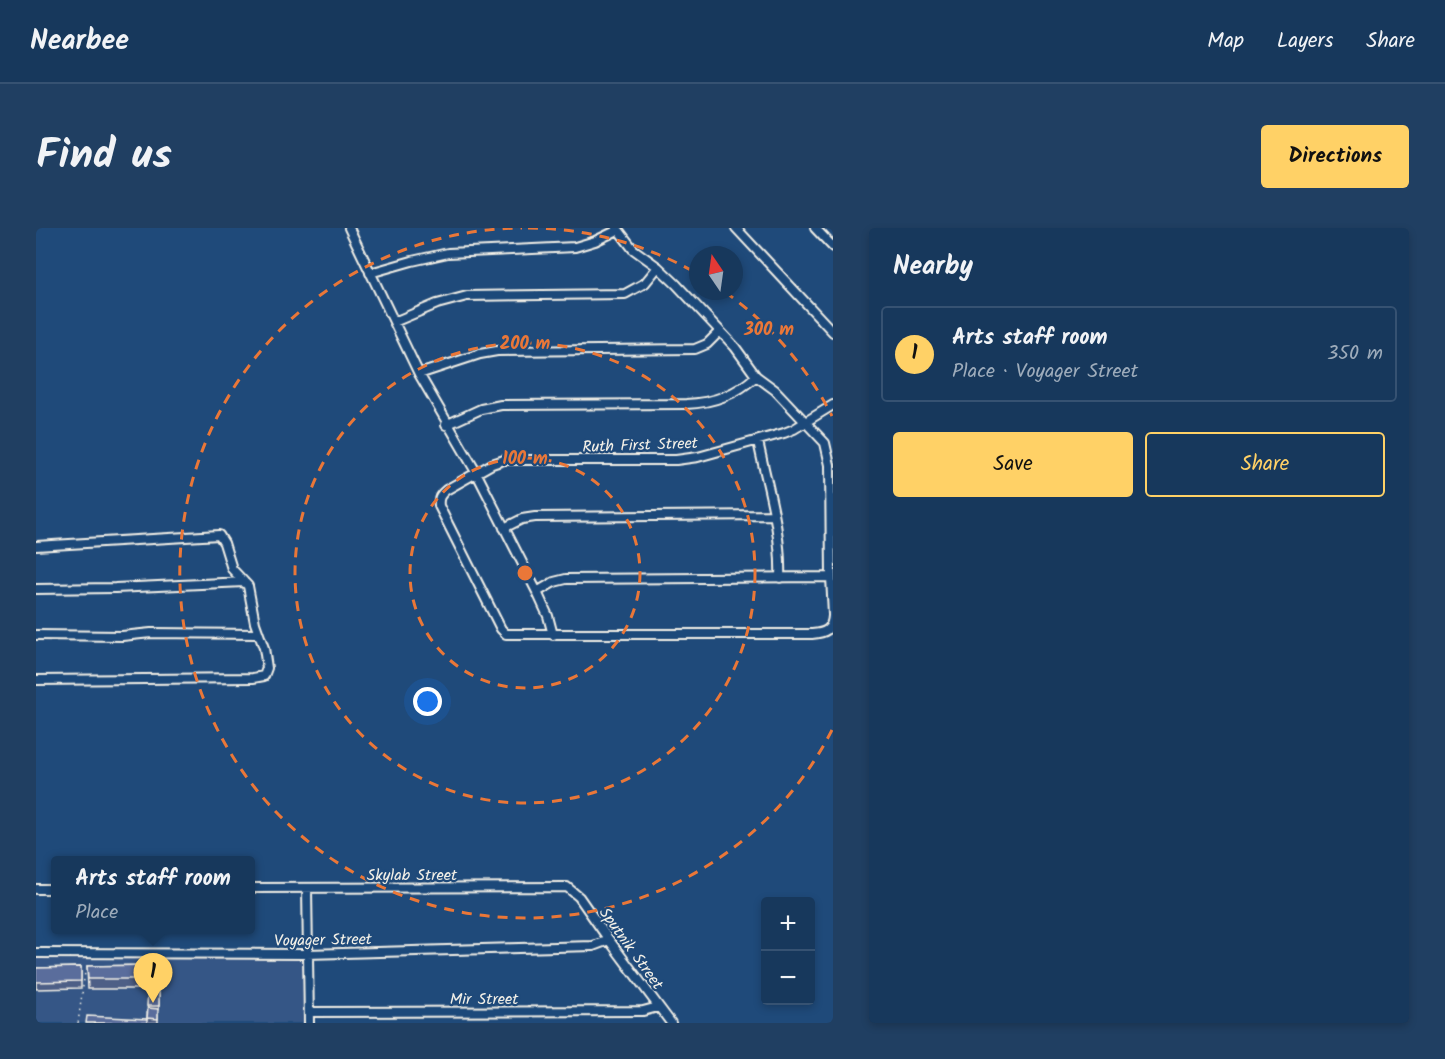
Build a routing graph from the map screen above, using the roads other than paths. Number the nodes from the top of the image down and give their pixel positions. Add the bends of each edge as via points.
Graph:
1 (349, 228) edge
2 (736, 228) edge
3 (815, 228) edge
4 (617, 229) edge
5 (833, 247) edge
6 (658, 267) junction
7 (370, 273) junction
8 (394, 322) junction
9 (719, 332) junction
10 (833, 332) edge
11 (419, 374) junction
12 (756, 376) junction
13 (833, 405) edge
14 (806, 421) junction
15 (446, 425) junction
16 (758, 441) junction
17 (476, 472) junction
18 (773, 515) junction
19 (504, 528) junction
20 (36, 546) edge
21 (831, 577) junction
22 (780, 578) junction
23 (244, 582) junction
24 (36, 589) edge
25 (537, 592) junction
26 (833, 615) edge
27 (258, 633) junction
28 (36, 634) edge
29 (553, 635) junction
30 (36, 680) edge
31 (255, 888) edge
32 (307, 888) junction
33 (572, 890) joint
34 (609, 940) junction
35 (36, 953) edge
36 (307, 954) junction
37 (658, 1007) junction
38 (309, 1012) junction
39 (309, 1023) edge
40 (671, 1023) edge

1 - 7 street
2 - 10 street
3 - 5 street
4 - 6 street via 633,249
4 - 7 street via 595,242 575,247 448,253
6 - 8 street via 645,283 625,294 467,296
6 - 9 street
7 - 8 street
8 - 11 street
9 - 11 street via 695,349 497,351
9 - 12 street
11 - 15 street
12 - 14 street
12 - 15 street via 731,394 694,404 501,405 481,409
13 - 14 street, Ruth First Street
14 - 16 street, Ruth First Street
14 - 21 street via 825,443 830,457
15 - 17 street
16 - 17 street, Ruth First Street via 687,459 504,460
16 - 18 street
17 - 19 street
17 - 29 street, Ruth First Street via 446,490 439,497 439,506 503,632
18 - 19 street via 535,517
18 - 22 street via 781,555
19 - 25 street
20 - 23 street via 217,534 223,540 232,569
21 - 22 street
21 - 26 street
22 - 25 street via 574,579 554,582
23 - 24 street
23 - 27 street
25 - 29 street
26 - 29 street via 828,631 812,634
27 - 28 street
27 - 30 street via 267,668 259,678
31 - 32 street, Skylab Street
32 - 33 street, Skylab Street via 557,886
32 - 36 street
33 - 34 street, Sputnik Street
34 - 36 street, Voyager Street via 593,946
34 - 37 street, Sputnik Street
35 - 36 street, Voyager Street
36 - 38 street
37 - 38 street, Mir Street via 644,1011
37 - 40 street, Sputnik Street
38 - 39 street

